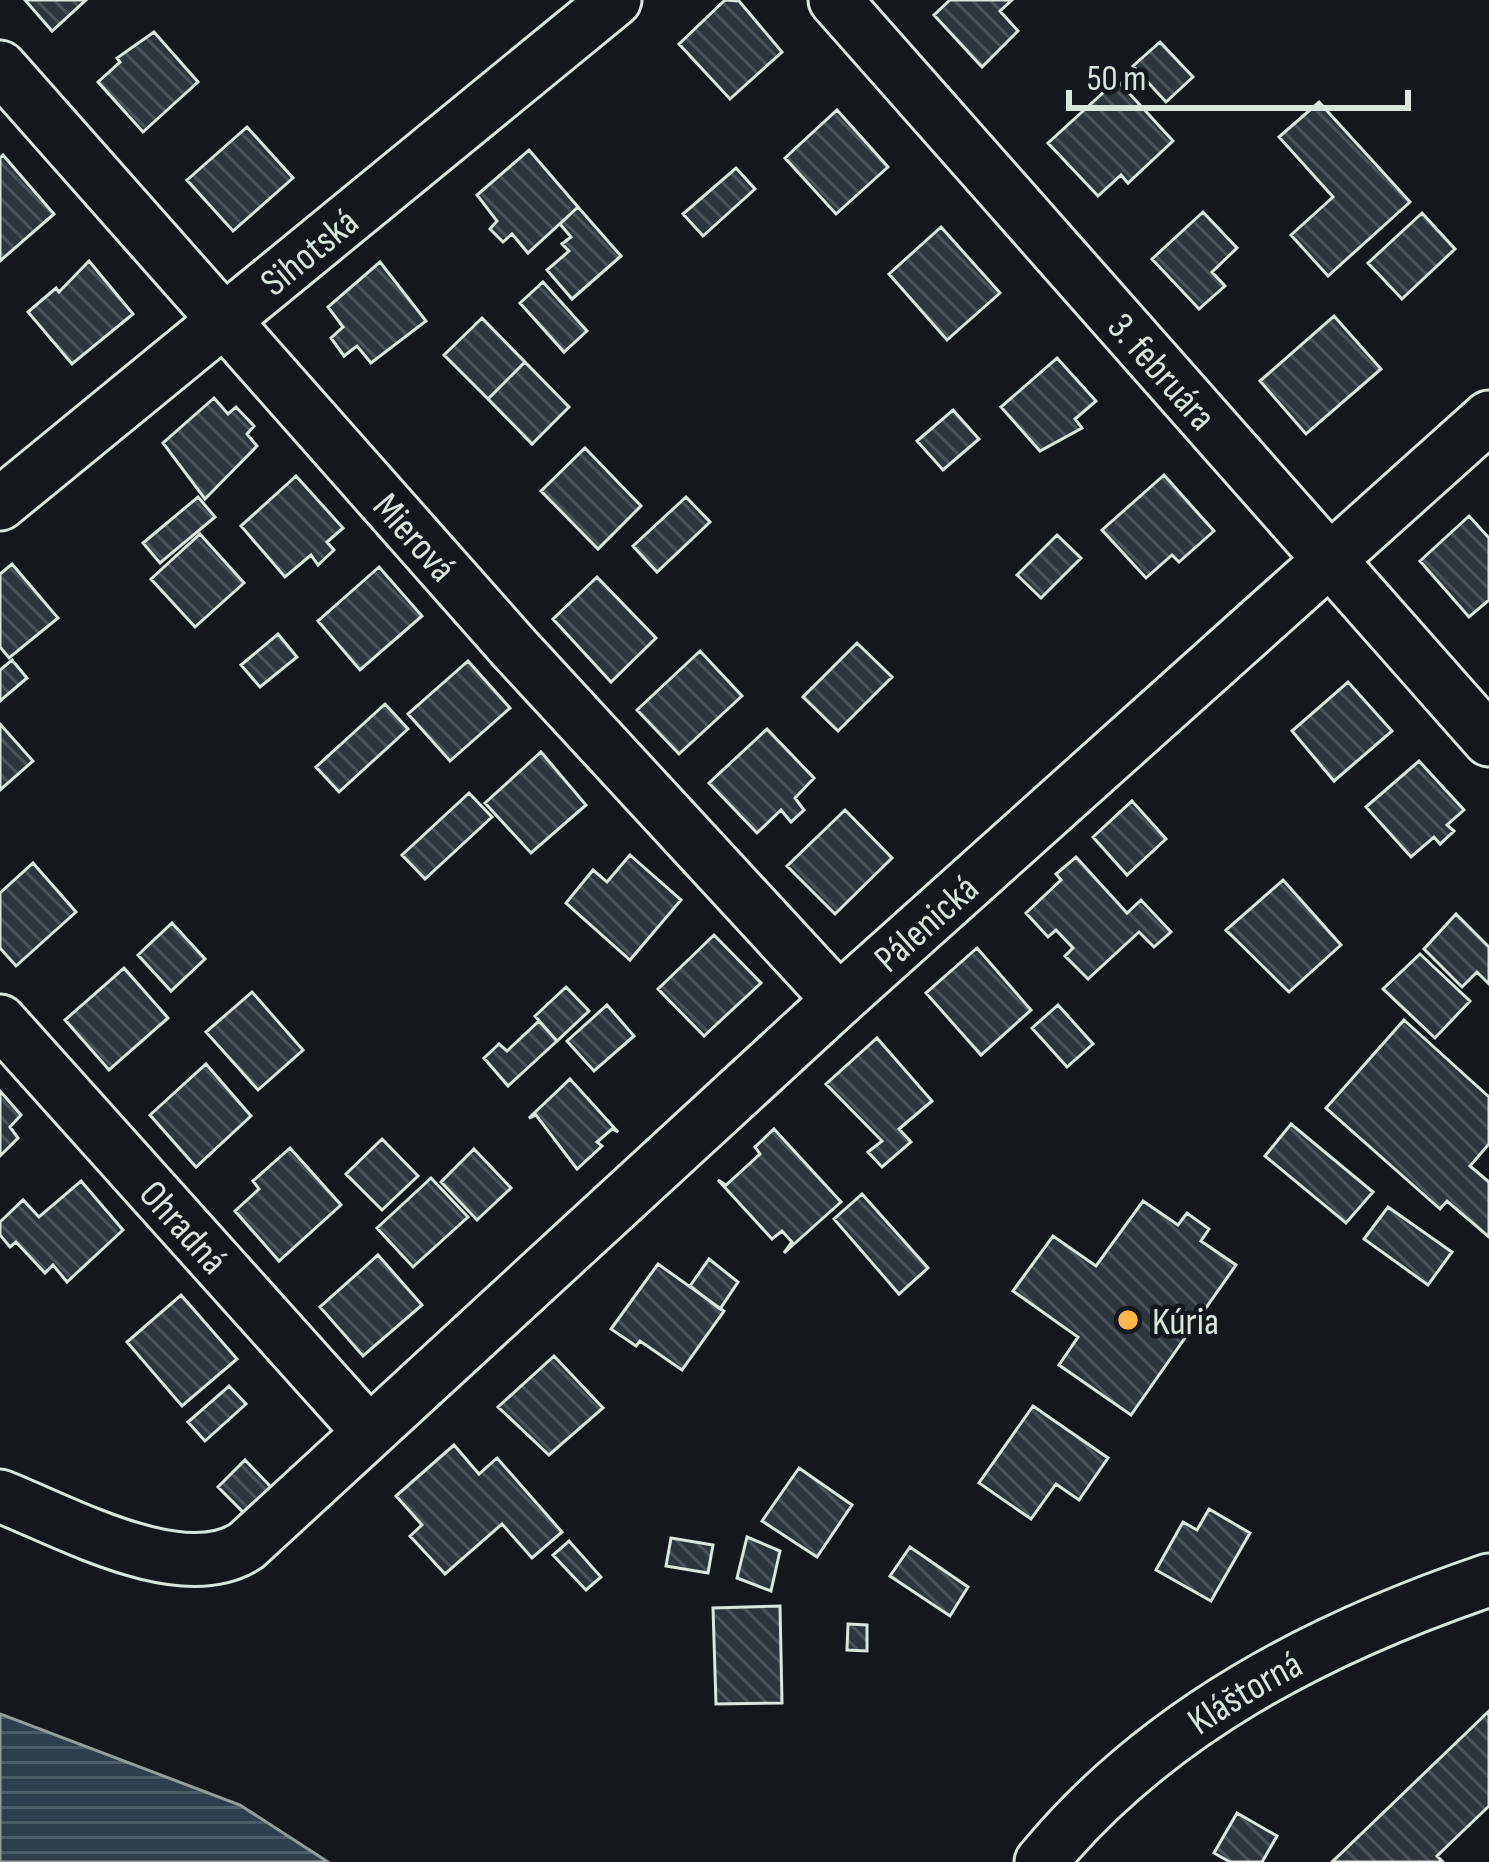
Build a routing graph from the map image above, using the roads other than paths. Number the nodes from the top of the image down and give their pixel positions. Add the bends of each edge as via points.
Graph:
1 (615, 0) edge
2 (835, 0) edge
3 (0, 67) edge
4 (224, 319) junction
5 (1489, 417) edge
6 (0, 504) edge
7 (1329, 559) junction
8 (1489, 740) edge
9 (838, 1000) junction
10 (0, 1021) edge
11 (369, 1432) junction
12 (0, 1496) edge
13 (1489, 1580) edge
14 (1041, 1862) edge

1 - 4 street, Sihotská
2 - 7 street, 3. februára
3 - 4 street, Mierová
4 - 6 street, Sihotská
4 - 9 street, Mierová
5 - 7 street, Pálenická
7 - 8 street, 3. februára
7 - 9 street, Pálenická
9 - 11 street, Pálenická
10 - 11 street, Ohradná
11 - 12 street, Pálenická via 246,1546 214,1560 165,1557
13 - 14 street, Kláštorná via 1347,1636 1239,1692 1108,1788

